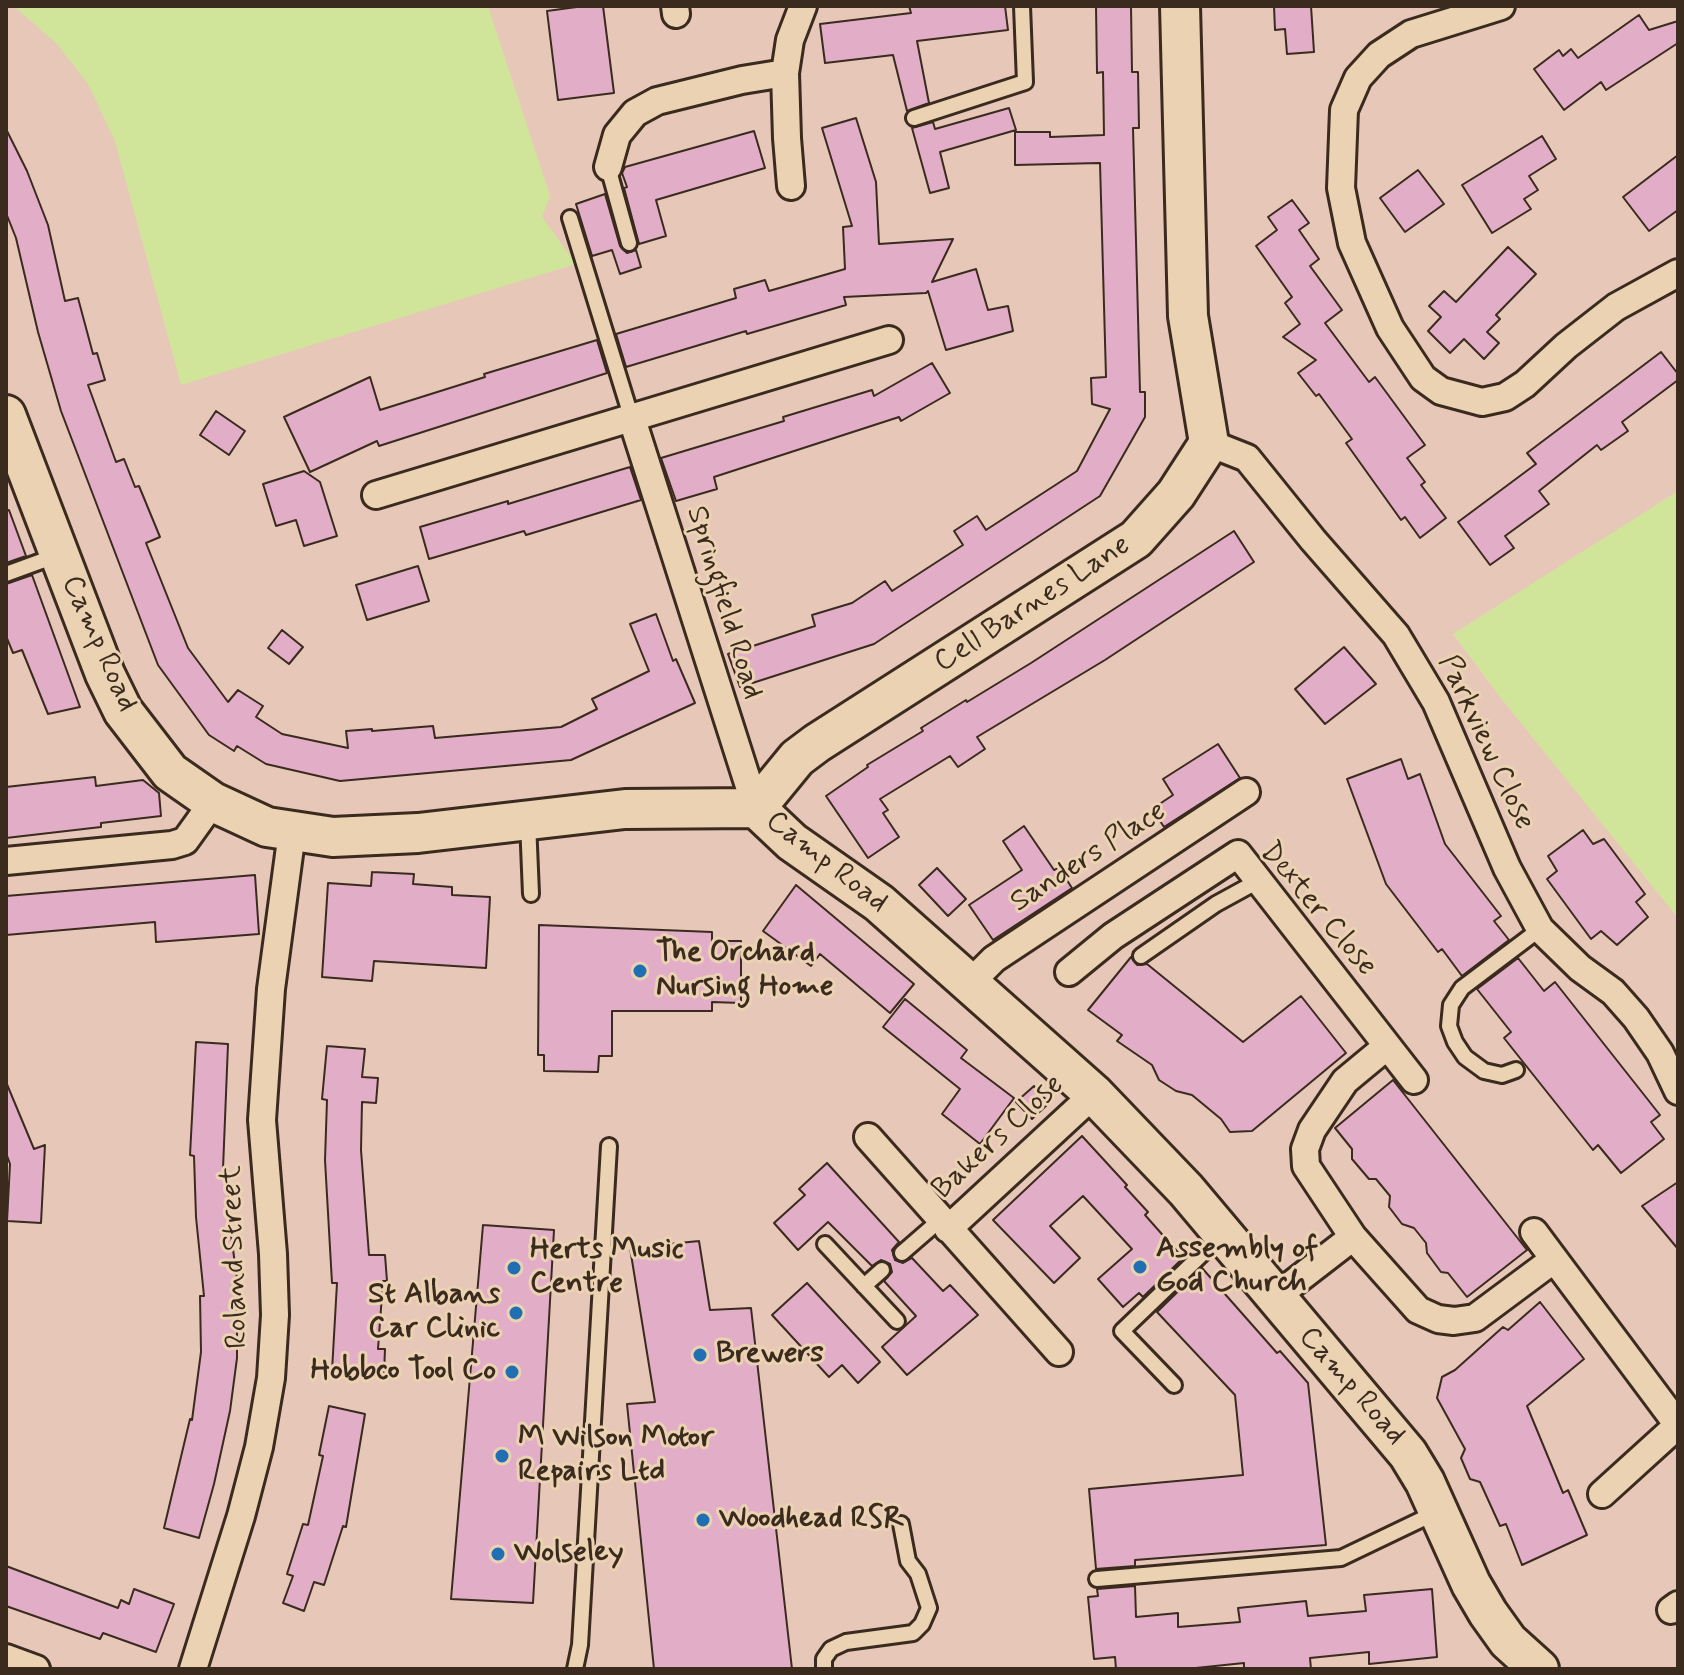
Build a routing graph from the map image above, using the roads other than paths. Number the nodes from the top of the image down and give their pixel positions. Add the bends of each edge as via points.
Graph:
1 (803, 6) edge
2 (1022, 6) edge
3 (1180, 6) edge
4 (1501, 6) edge
5 (785, 73) junction
6 (914, 118) dead end
7 (608, 167) joint
8 (791, 186) dead end
9 (570, 218) dead end
10 (629, 243) dead end
11 (1678, 273) edge
12 (889, 340) dead end
13 (6, 415) edge
14 (631, 416) junction
15 (1209, 443) junction
16 (376, 495) dead end
17 (59, 555) junction
18 (6, 574) edge
19 (1246, 792) dead end
20 (213, 802) junction
21 (756, 808) junction
22 (528, 819) junction
23 (292, 832) junction
24 (6, 861) edge
25 (1258, 881) junction
26 (531, 894) dead end
27 (1540, 929) junction
28 (1141, 956) dead end
29 (1069, 972) dead end
30 (971, 982) junction
31 (1386, 1047) junction
32 (1516, 1070) dead end
33 (1414, 1080) dead end
34 (1678, 1091) edge
35 (1094, 1094) junction
36 (868, 1137) dead end
37 (609, 1146) dead end
38 (944, 1225) junction
39 (1534, 1232) dead end
40 (1223, 1234) junction
41 (1353, 1237) junction
42 (825, 1244) dead end
43 (902, 1253) dead end
44 (1553, 1260) junction
45 (882, 1270) dead end
46 (864, 1286) junction
47 (1274, 1298) junction
48 (897, 1321) dead end
49 (1059, 1352) dead end
50 (1174, 1385) dead end
51 (1602, 1494) dead end
52 (1438, 1512) junction
53 (901, 1524) dead end
54 (1097, 1579) dead end
55 (6, 1658) edge
56 (36, 1669) edge
57 (193, 1669) edge
58 (575, 1669) edge
59 (824, 1669) edge
60 (1539, 1669) edge

1 - 5 street
2 - 6 lane via 1025,82
3 - 15 street via 1188,316
4 - 11 street via 1411,34 1379,55 1358,78 1344,110 1341,188 1352,243 1390,328 1423,378 1441,391 1482,402 1505,397 1616,307
5 - 7 street via 657,101 635,113 617,135
5 - 8 street
7 - 10 lane
9 - 14 lane
12 - 14 street
13 - 17 street, Camp Road
14 - 16 street
14 - 21 street, Springfield Road
15 - 21 street, Cell Barnes Lane via 1176,494 1136,539 817,743 797,758
15 - 27 street, Parkview Close via 1247,458 1396,635 1436,702 1507,868
17 - 18 lane
17 - 20 street, Camp Road via 123,711 170,772
19 - 30 street, Sanders Place via 994,959
20 - 23 street, Camp Road via 267,827
20 - 24 street via 185,841 172,845
21 - 22 street, Camp Road via 625,809
21 - 30 street, Camp Road
22 - 23 street, Camp Road via 418,833 333,837
22 - 26 lane
23 - 57 street, Roland Street via 262,1106 274,1285 271,1378 241,1516
25 - 28 lane
25 - 29 street, Dexter Close via 1238,854 1113,936
25 - 31 street, Dexter Close
27 - 32 lane via 1462,988 1451,1005 1449,1026 1465,1057 1484,1071 1502,1075
27 - 34 street, Parkview Close via 1636,1018
30 - 35 street, Camp Road
31 - 33 street, Dexter Close
31 - 41 street via 1345,1081 1305,1149 1306,1166
35 - 38 street, Bakers Close
35 - 40 street, Camp Road
36 - 38 street, Bakers Close
37 - 58 lane
38 - 43 lane, Bakers Close
38 - 49 street, Bakers Close
39 - 44 street
40 - 47 street, Camp Road
40 - 50 lane via 1122,1331
41 - 44 street via 1418,1310 1454,1321 1475,1318
41 - 47 street
42 - 46 lane
44 - 51 street via 1678,1425
45 - 46 lane
46 - 48 lane
47 - 52 street, Camp Road via 1391,1431
52 - 54 lane via 1341,1558
52 - 60 street, Camp Road via 1488,1613 1508,1641
53 - 59 lane via 908,1561 929,1608 922,1624 913,1633 846,1642 831,1649
55 - 56 street

